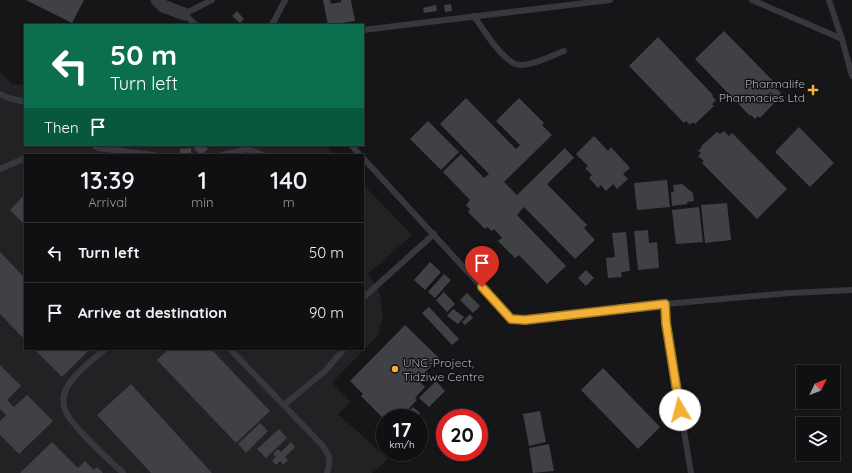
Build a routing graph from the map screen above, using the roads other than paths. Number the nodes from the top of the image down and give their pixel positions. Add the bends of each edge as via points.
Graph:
1 (157, 0) edge
2 (212, 0) edge
3 (285, 0) edge
4 (610, 0) edge
5 (752, 0) edge
6 (828, 0) edge
7 (184, 14) junction
8 (474, 16) junction
9 (195, 24) edge
10 (273, 24) edge
11 (364, 30) edge
12 (842, 39) junction
13 (564, 51) dead end
14 (852, 76) edge
15 (0, 94) edge
16 (24, 102) edge
17 (95, 146) edge
18 (352, 146) edge
19 (135, 154) edge
20 (226, 154) edge
21 (260, 154) edge
22 (359, 154) edge
23 (24, 158) edge
24 (364, 159) edge
25 (0, 169) edge
26 (434, 234) junction
27 (852, 290) edge
28 (364, 297) edge
29 (665, 304) junction
30 (104, 350) edge
31 (231, 350) edge
32 (343, 350) edge
33 (284, 405) junction
34 (122, 473) edge
35 (327, 473) edge
36 (691, 473) edge

1 - 7 street via 163,6
2 - 7 lane
3 - 10 lane
4 - 8 lane
5 - 12 lane
6 - 12 lane
7 - 9 lane
8 - 11 lane
8 - 13 lane via 491,42 510,62 529,64
12 - 14 lane
15 - 16 lane
17 - 19 lane
18 - 22 lane
20 - 21 lane via 248,149
23 - 25 lane
24 - 26 lane
26 - 28 lane
26 - 29 lane via 511,319 525,320
27 - 29 lane
29 - 36 lane
30 - 34 lane via 72,380 64,393 64,408 71,421
31 - 33 lane
32 - 33 lane via 325,371
33 - 35 lane via 329,454

